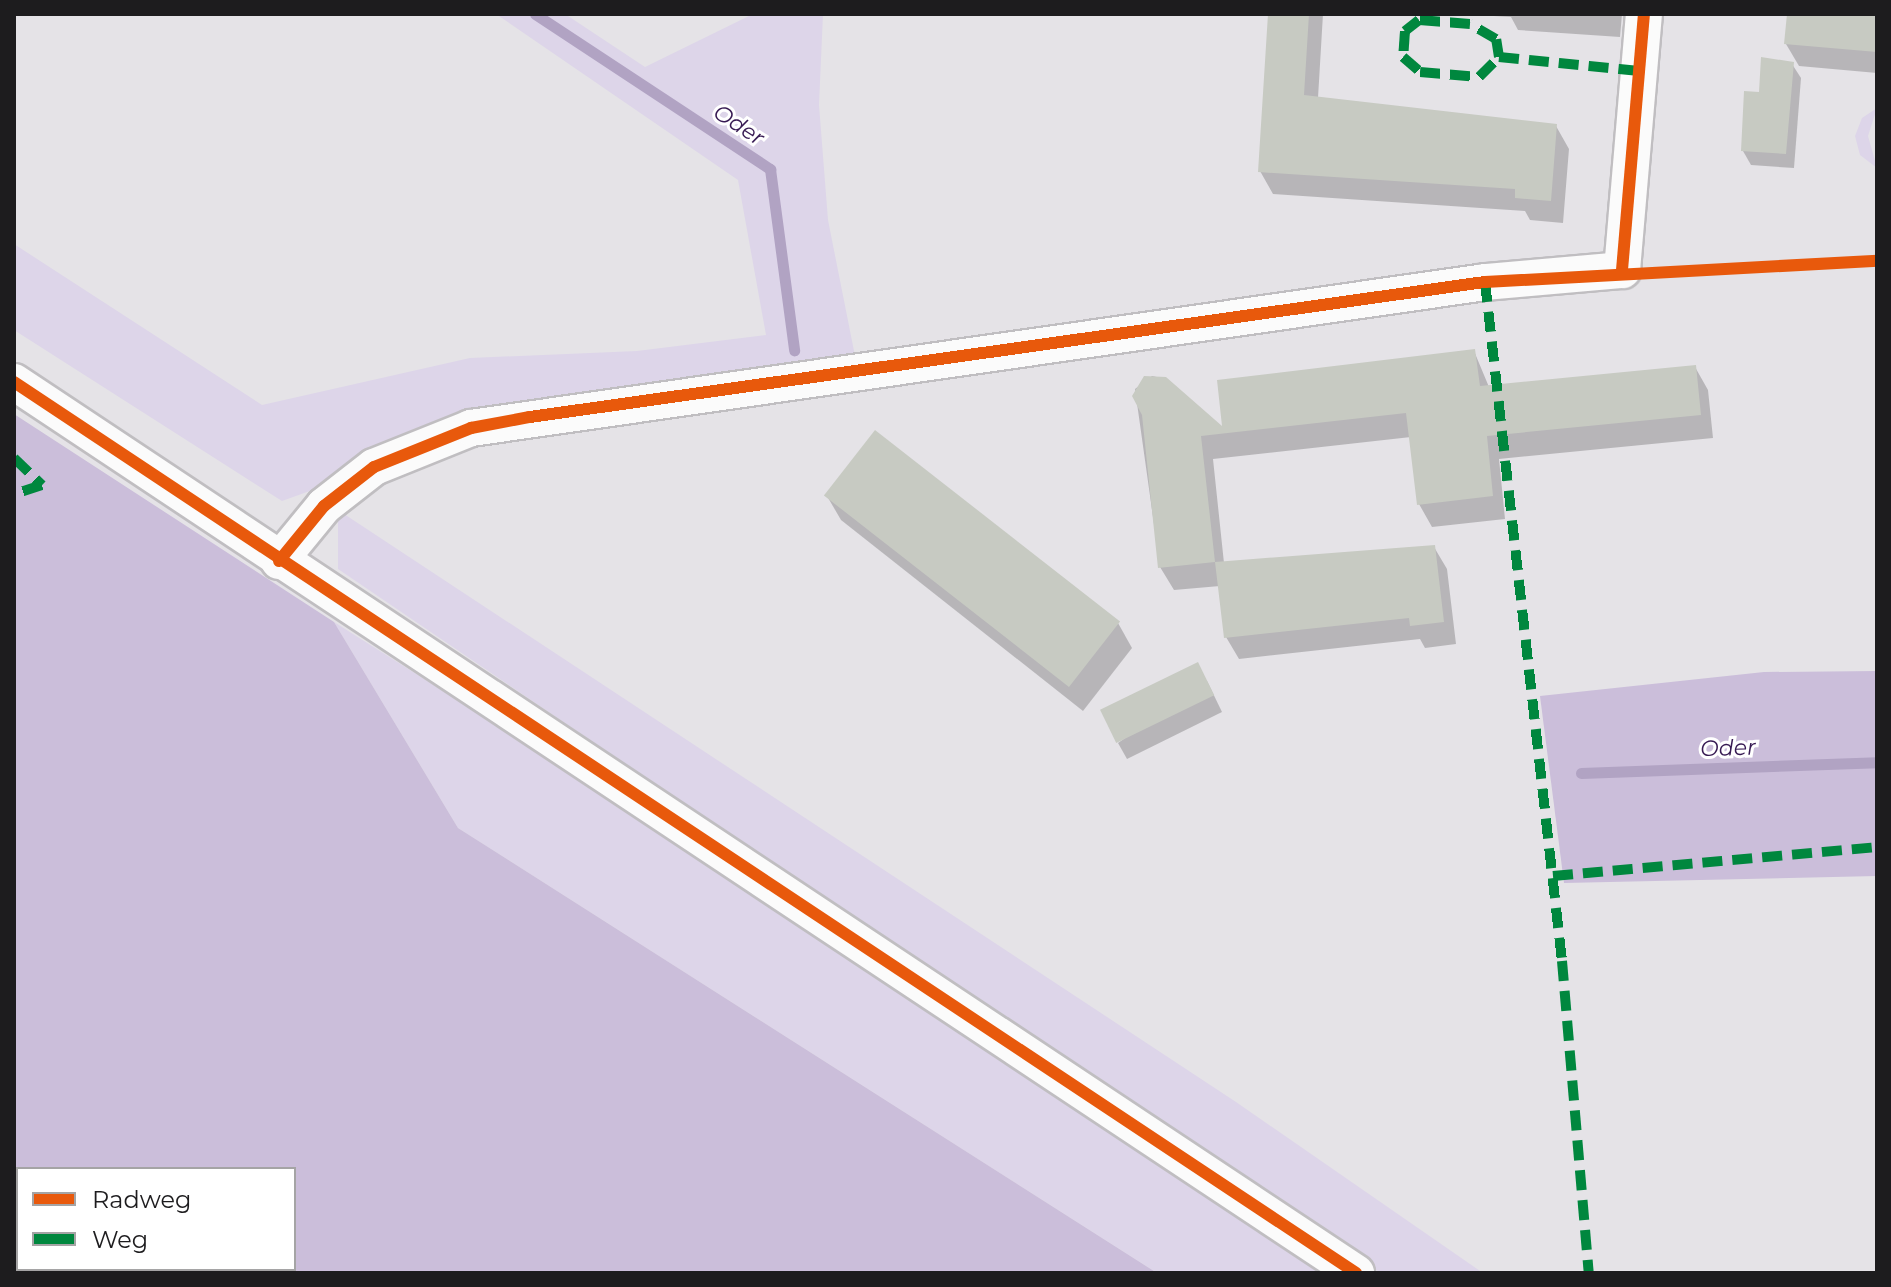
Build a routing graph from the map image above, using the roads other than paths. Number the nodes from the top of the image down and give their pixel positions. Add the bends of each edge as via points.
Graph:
1 (1644, 14) edge
2 (14, 382) edge
3 (279, 561) junction
4 (1356, 1273) edge

1 - 3 street via 1622,270 1485,282 471,428 374,467 324,506
2 - 3 street
3 - 4 street

